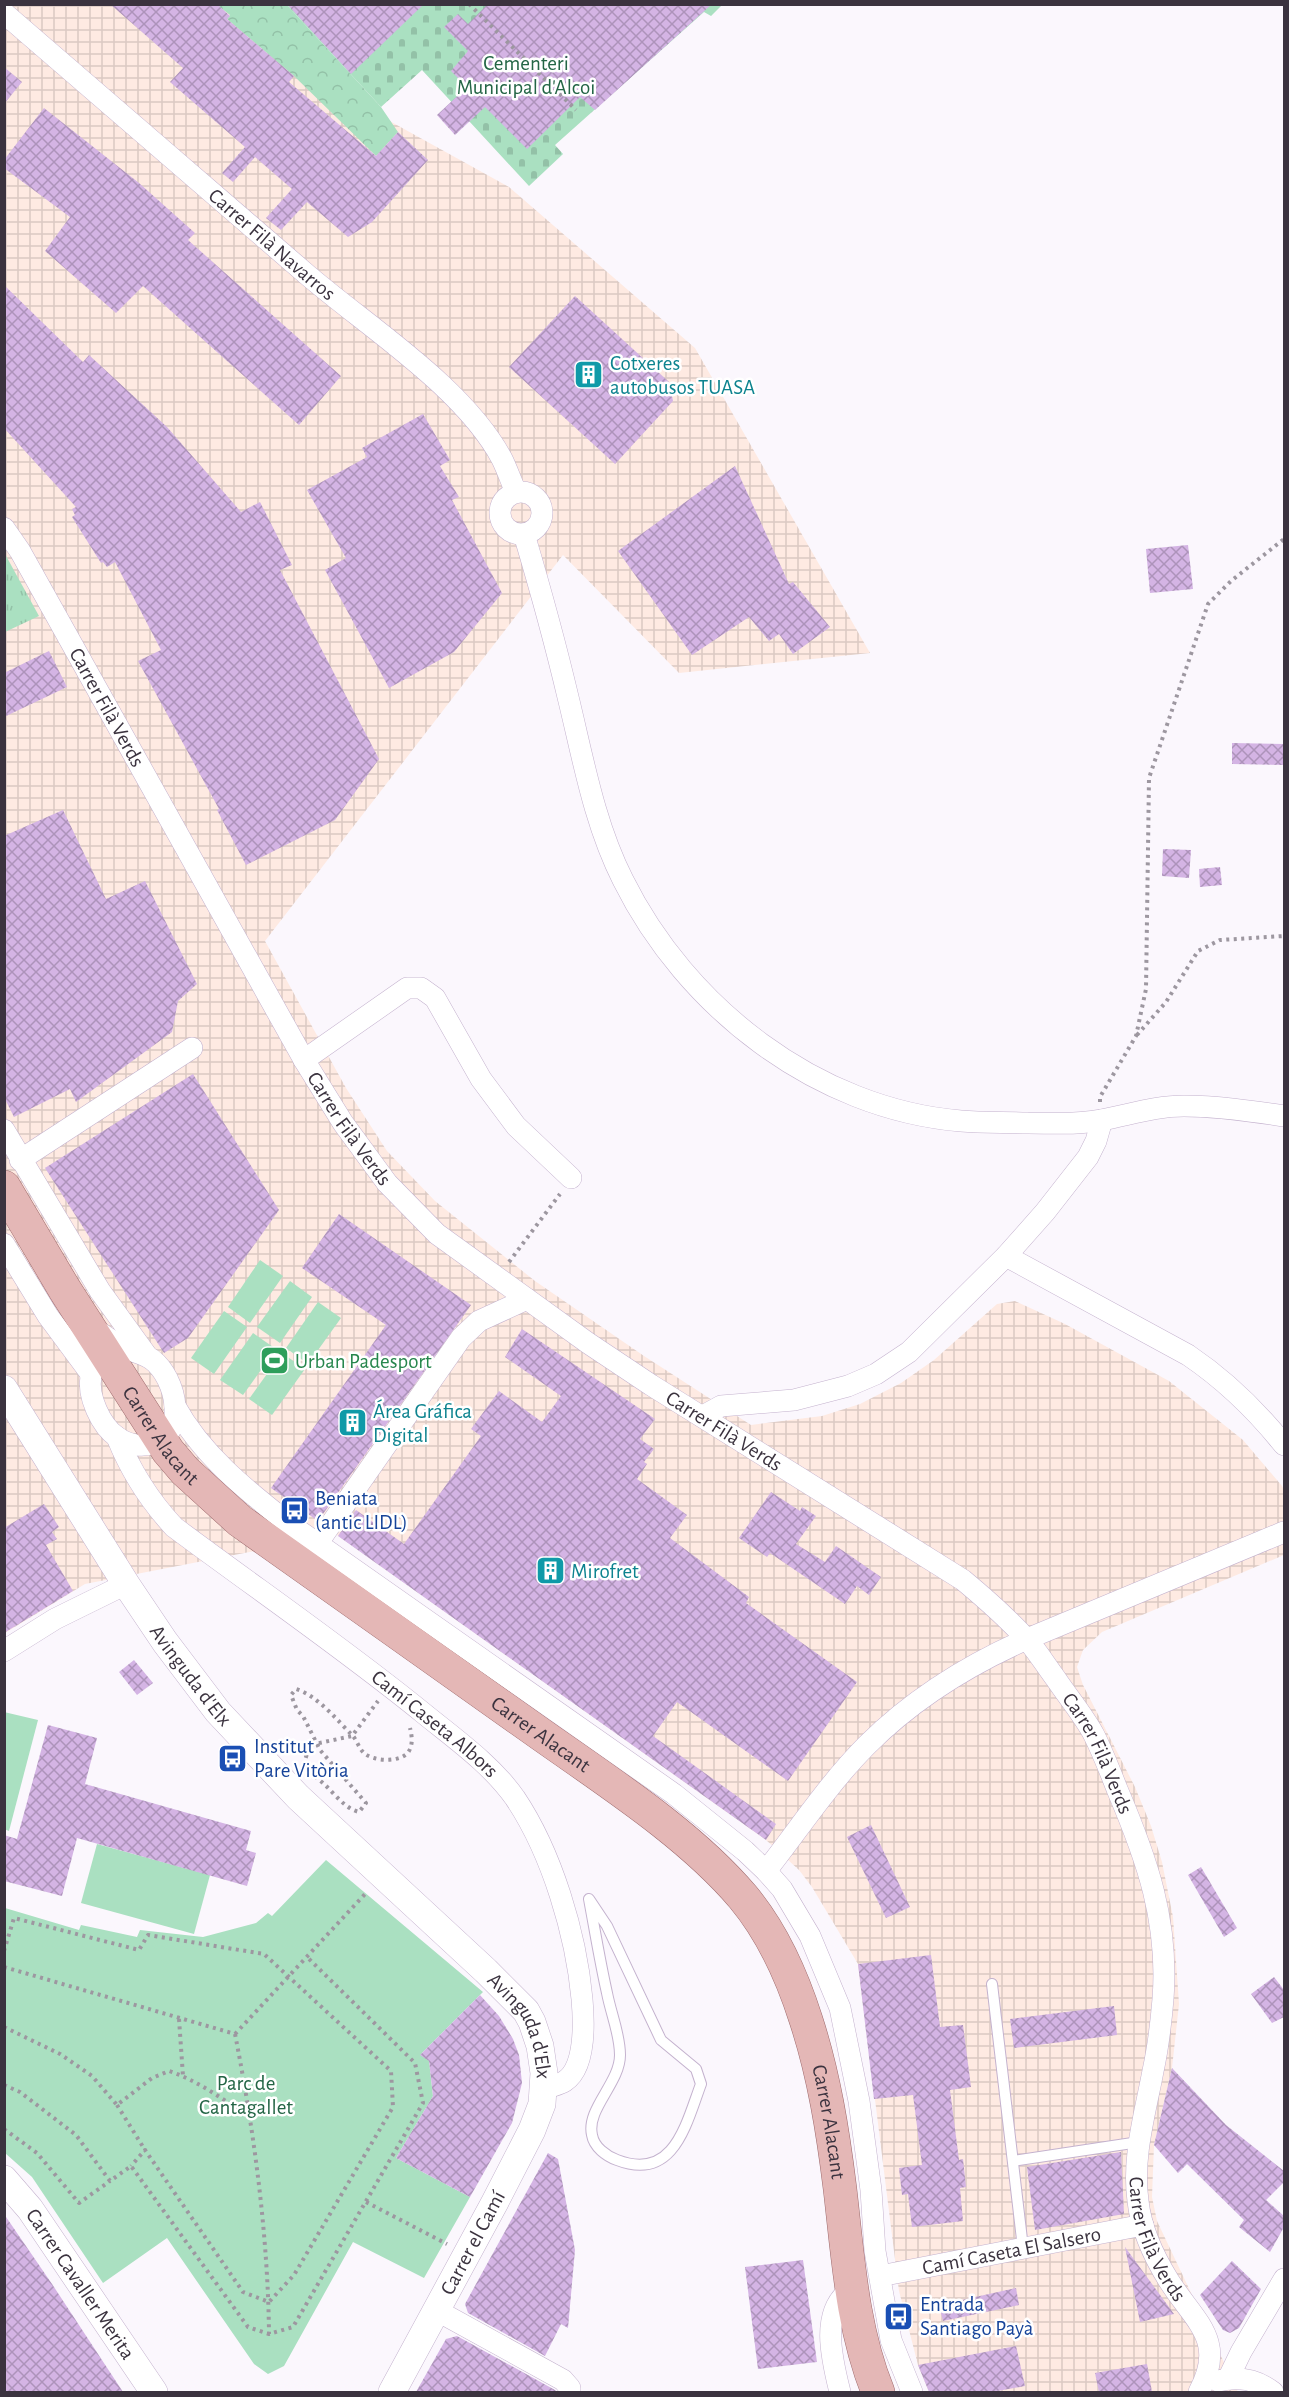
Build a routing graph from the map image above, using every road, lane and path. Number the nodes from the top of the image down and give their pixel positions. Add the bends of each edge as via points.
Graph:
1 (469, 4) edge
2 (4, 13) edge
3 (576, 111) dead end
4 (516, 492) junction
5 (4, 528) edge
6 (524, 534) junction
7 (1284, 539) edge
8 (1284, 936) edge
9 (1136, 1036) junction
10 (192, 1048) dead end
11 (304, 1060) junction
12 (1284, 1116) edge
13 (1102, 1120) junction
14 (4, 1130) edge
15 (12, 1174) edge
16 (571, 1178) joint
17 (4, 1244) edge
18 (1006, 1256) junction
19 (513, 1257) dead end
20 (527, 1299) junction
21 (148, 1357) junction
22 (107, 1359) junction
23 (4, 1389) edge
24 (703, 1416) junction
25 (163, 1427) junction
26 (117, 1437) junction
27 (1284, 1445) edge
28 (1284, 1532) edge
29 (317, 1544) junction
30 (126, 1584) junction
31 (1027, 1640) junction
32 (4, 1651) edge
33 (381, 1696) dead end
34 (409, 1724) dead end
35 (352, 1736) junction
36 (319, 1744) junction
37 (302, 1785) junction
38 (766, 1870) junction
39 (382, 1876) junction
40 (589, 1899) joint
41 (4, 1951) edge
42 (307, 1957) junction
43 (4, 1967) edge
44 (288, 1977) junction
45 (992, 1984) dead end
46 (179, 2019) junction
47 (4, 2027) edge
48 (235, 2034) junction
49 (183, 2076) junction
50 (4, 2085) edge
51 (544, 2089) junction
52 (117, 2105) junction
53 (251, 2118) junction
54 (4, 2129) edge
55 (1138, 2142) junction
56 (145, 2150) junction
57 (1013, 2161) junction
58 (131, 2166) junction
59 (4, 2179) edge
60 (110, 2181) junction
61 (365, 2202) junction
62 (1143, 2225) junction
63 (1023, 2248) junction
64 (466, 2254) junction
65 (1284, 2279) edge
66 (866, 2282) junction
67 (268, 2302) junction
68 (436, 2310) junction
69 (269, 2334) junction
70 (1228, 2379) junction
71 (1277, 2390) edge
72 (154, 2392) edge
73 (392, 2392) edge
74 (570, 2392) edge
75 (840, 2392) edge
76 (878, 2392) edge
77 (912, 2392) edge
78 (1199, 2392) edge

1 - 3 path
2 - 4 street, Carrer Filà Navarros via 443,387 493,444
4 - 6 street via 502,504 500,517 511,532
4 - 6 street via 535,497 542,509 536,528
5 - 11 street, Carrer Filà Verds
6 - 13 street via 555,640 598,819 639,909 703,994 789,1062 844,1091 902,1112 963,1121 1074,1124
7 - 9 path via 1208,604 1149,777 1146,989
8 - 9 path via 1220,940 1198,951 1166,1002
9 - 13 path via 1100,1097
10 - 15 street
11 - 16 street via 407,988 421,988 435,998 481,1079 516,1126
11 - 20 street, Carrer Filà Verds via 387,1183 437,1234
12 - 13 street via 1182,1106
13 - 18 street via 1088,1157
14 - 15 street, Carrer Alacant
15 - 21 street, Carrer Alacant
15 - 22 main road, Carrer Alacant
16 - 19 path
17 - 22 street, Carrer Alacant via 48,1316
18 - 24 street via 926,1337 876,1374 824,1394 721,1406
18 - 27 street via 1211,1370
20 - 24 street, Carrer Filà Verds
20 - 29 street via 479,1321 461,1338
21 - 22 street
21 - 25 street, Carrer Alacant via 169,1382
22 - 25 main road, Carrer Alacant
22 - 26 street, Camí Caseta Albors via 90,1389 106,1426
23 - 30 street, Avinguda d'Elx
24 - 31 street, Carrer Filà Verds via 963,1580
25 - 26 street via 128,1443
25 - 29 street, Carrer Alacant via 188,1430 250,1493
25 - 66 main road, Carrer Alacant via 185,1471 240,1521 649,1813 692,1847 743,1897 779,1952 801,2002 814,2043
26 - 51 street, Camí Caseta Albors via 153,1505 174,1527 416,1707 480,1760 520,1806 542,1848 563,1908 577,1964 584,2016 576,2066 564,2081
28 - 31 street
29 - 38 street, Carrer Alacant via 674,1794
30 - 32 street via 55,1619
30 - 37 street, Avinguda d'Elx via 218,1712
31 - 38 street via 985,1658 890,1723 846,1767
31 - 55 street, Carrer Filà Verds via 1094,1734 1142,1848 1160,1915 1163,1998 1154,2070
33 - 35 path
34 - 35 path via 412,1745 402,1758 386,1760 363,1753
35 - 36 path
35 - 36 path via 315,1700 296,1689 291,1695 294,1703
36 - 37 path via 310,1745
36 - 37 path via 325,1758 366,1803 359,1812 352,1810 319,1778
37 - 39 street, Avinguda d'Elx
38 - 66 street, Carrer Alacant via 810,1936 840,2008 859,2101
39 - 42 path
39 - 51 street, Avinguda d'Elx via 526,2011 540,2046
40 - 40 lane via 620,2056 615,2077 593,2118 592,2135 599,2148 625,2163 664,2159 680,2139 701,2084 699,2076 696,2069 660,2040 607,1926
41 - 44 path via 14,1918 139,1950 148,1935 264,1954
42 - 44 path
42 - 61 path via 415,2063 423,2103
43 - 46 path
44 - 48 path
44 - 67 path via 391,2071 393,2107 294,2275
45 - 57 lane
46 - 48 path
46 - 49 path
47 - 52 path via 60,2054 92,2076
48 - 53 path
49 - 52 path via 169,2071 152,2078
49 - 53 path
50 - 60 path via 20,2092 76,2135
51 - 64 street, Carrer el Camí via 532,2130
52 - 56 path
53 - 67 path
54 - 60 path via 37,2153 79,2203
55 - 57 lane
55 - 62 street, Carrer Filà Verds via 1136,2183
56 - 58 path
56 - 67 path via 243,2292
57 - 63 lane
58 - 60 path
58 - 69 path via 248,2327
59 - 72 street, Carrer Cavaller Merita via 30,2209
61 - 64 path
61 - 69 path via 293,2327
62 - 63 street, Camí Caseta El Salsero
62 - 78 street, Carrer Filà Verds via 1157,2262 1208,2338 1209,2367
63 - 66 street, Camí Caseta El Salsero
64 - 68 street, Carrer el Camí
65 - 70 street
66 - 75 street via 844,2294 832,2311 834,2371
66 - 76 main road, Carrer Alacant via 864,2352
66 - 77 street, Carrer Alacant
67 - 69 path
68 - 73 street, Carrer el Camí
68 - 74 street via 563,2380
70 - 71 street via 1244,2379
70 - 78 street

